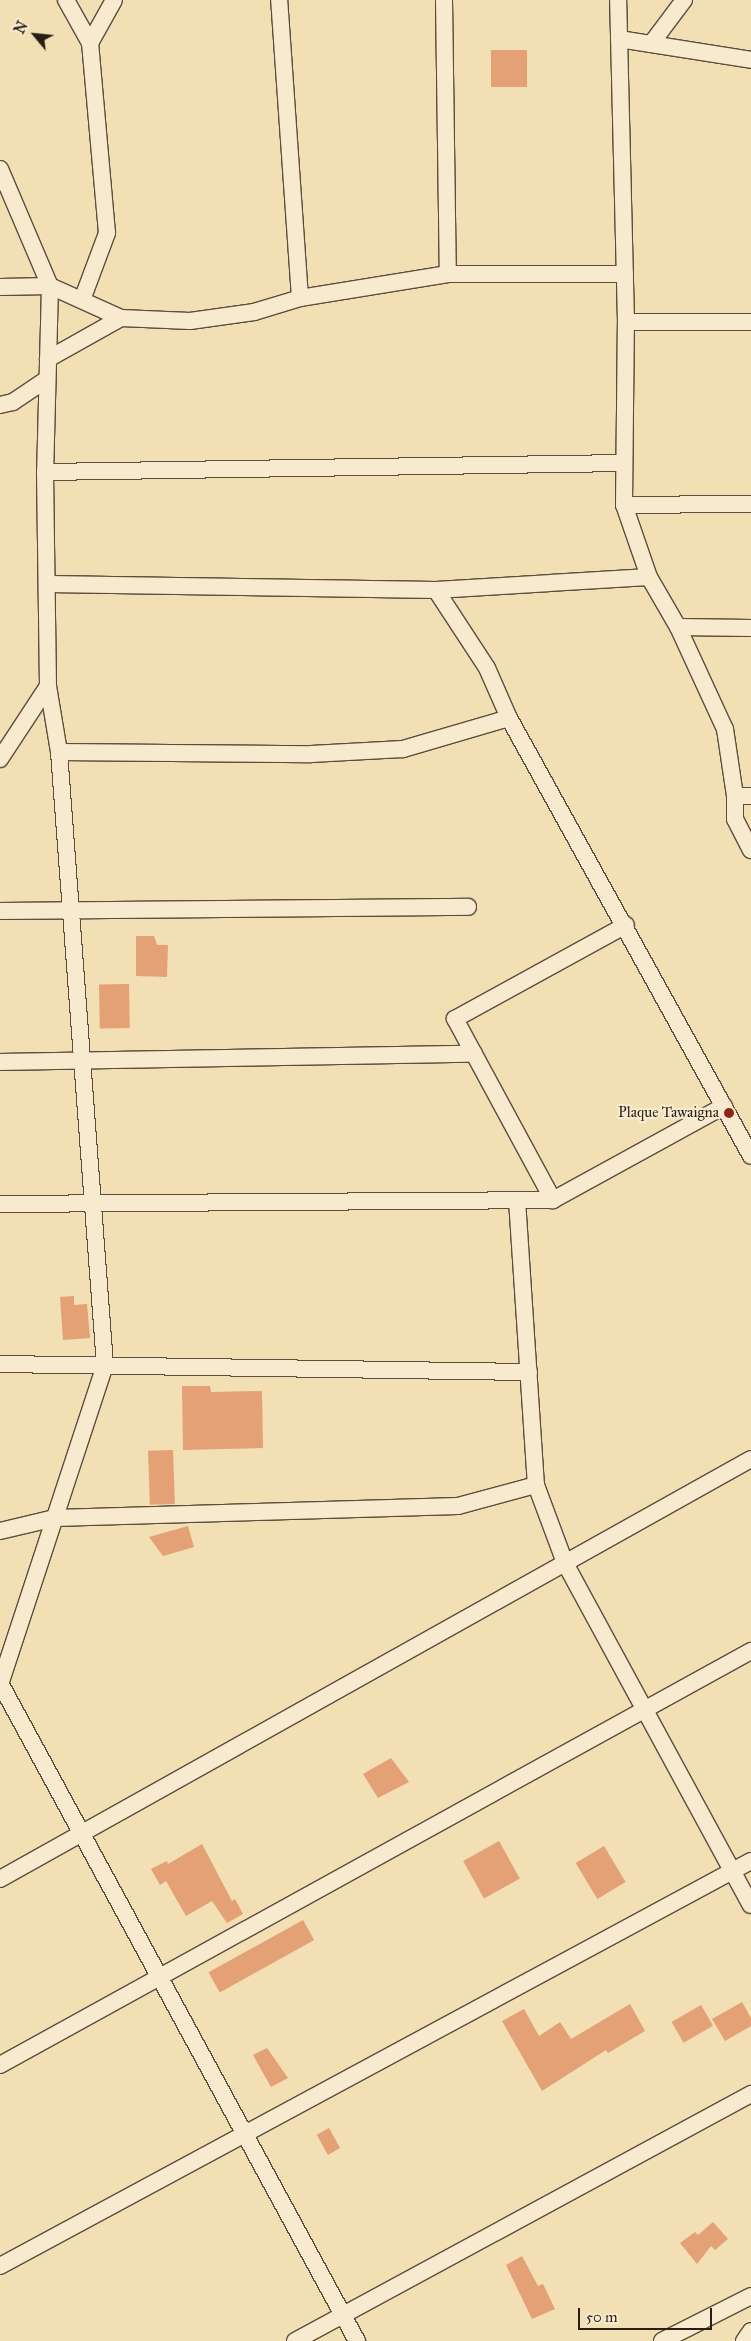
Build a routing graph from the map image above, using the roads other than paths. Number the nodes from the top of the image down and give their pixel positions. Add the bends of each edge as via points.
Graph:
1 (66, 0) edge
2 (114, 0) edge
3 (279, 0) edge
4 (444, 0) edge
5 (618, 0) edge
6 (684, 0) edge
7 (618, 39) junction
8 (90, 43) junction
9 (651, 44) junction
10 (751, 60) edge
11 (0, 169) edge
12 (448, 274) junction
13 (625, 274) junction
14 (50, 286) junction
15 (0, 287) edge
16 (300, 298) junction
17 (82, 300) junction
18 (121, 318) junction
19 (626, 322) junction
20 (751, 322) edge
21 (48, 359) junction
22 (48, 379) junction
23 (0, 405) edge
24 (624, 463) junction
25 (45, 472) junction
26 (751, 504) edge
27 (624, 505) junction
28 (649, 577) junction
29 (48, 584) junction
30 (436, 590) junction
31 (678, 627) junction
32 (751, 628) edge
33 (48, 686) junction
34 (509, 718) junction
35 (59, 752) junction
36 (0, 759) edge
37 (743, 796) edge
38 (751, 850) edge
39 (468, 907) dead end
40 (71, 908) junction
41 (0, 910) edge
42 (626, 925) junction
43 (474, 1054) junction
44 (84, 1061) junction
45 (0, 1062) edge
46 (724, 1106) junction
47 (751, 1156) edge
48 (517, 1200) junction
49 (553, 1200) junction
50 (0, 1204) edge
51 (94, 1204) junction
52 (0, 1364) edge
53 (105, 1365) junction
54 (529, 1372) junction
55 (751, 1459) edge
56 (536, 1485) junction
57 (55, 1518) junction
58 (0, 1531) edge
59 (565, 1563) junction
60 (751, 1651) edge
61 (0, 1684) edge
62 (645, 1709) junction
63 (82, 1833) junction
64 (751, 1861) edge
65 (733, 1871) junction
66 (0, 1879) edge
67 (751, 1905) edge
68 (159, 1977) junction
69 (0, 2065) edge
70 (751, 2094) edge
71 (245, 2134) junction
72 (0, 2266) edge
73 (751, 2296) edge
74 (343, 2315) junction
75 (751, 2331) edge
76 (296, 2341) edge
77 (357, 2341) edge
78 (662, 2341) edge
79 (744, 2341) edge

1 - 8 street
2 - 8 street
3 - 16 street
4 - 12 street
5 - 7 street
6 - 9 street
7 - 9 street
7 - 13 street
8 - 17 street via 107,233
9 - 10 street
11 - 14 street
12 - 13 street
12 - 16 street
13 - 19 street
14 - 15 street
14 - 17 street
14 - 21 street
16 - 18 street via 254,312 190,321
17 - 18 street
18 - 21 street
19 - 20 street
19 - 24 street
21 - 22 street
22 - 23 street via 13,402
22 - 25 street
24 - 25 street
24 - 27 street
25 - 29 street
26 - 27 street
27 - 28 street
28 - 30 street
28 - 31 street
29 - 30 street
29 - 33 street
30 - 34 street via 487,668
31 - 32 street
31 - 37 street via 725,729
33 - 35 street
33 - 36 street
34 - 35 street via 403,749 312,754
34 - 42 street
35 - 40 street
37 - 38 street via 735,819
39 - 40 street
40 - 41 street
40 - 44 street
42 - 43 street via 455,1019
42 - 46 street
43 - 44 street
43 - 49 street
44 - 45 street
44 - 51 street
46 - 47 street
46 - 49 street
48 - 49 street
48 - 51 street
48 - 54 street
50 - 51 street
51 - 53 street
52 - 53 street
53 - 54 street
53 - 57 street
54 - 56 street
55 - 59 street
56 - 57 street via 458,1506
56 - 59 street
57 - 58 street
57 - 61 street
59 - 62 street
59 - 63 street
60 - 62 street
61 - 63 street
62 - 65 street
62 - 68 street
63 - 66 street
63 - 68 street
64 - 65 street
65 - 67 street
65 - 71 street
68 - 69 street
68 - 71 street
70 - 74 street
71 - 72 street
71 - 74 street
73 - 78 street
74 - 76 street
74 - 77 street
75 - 79 street

